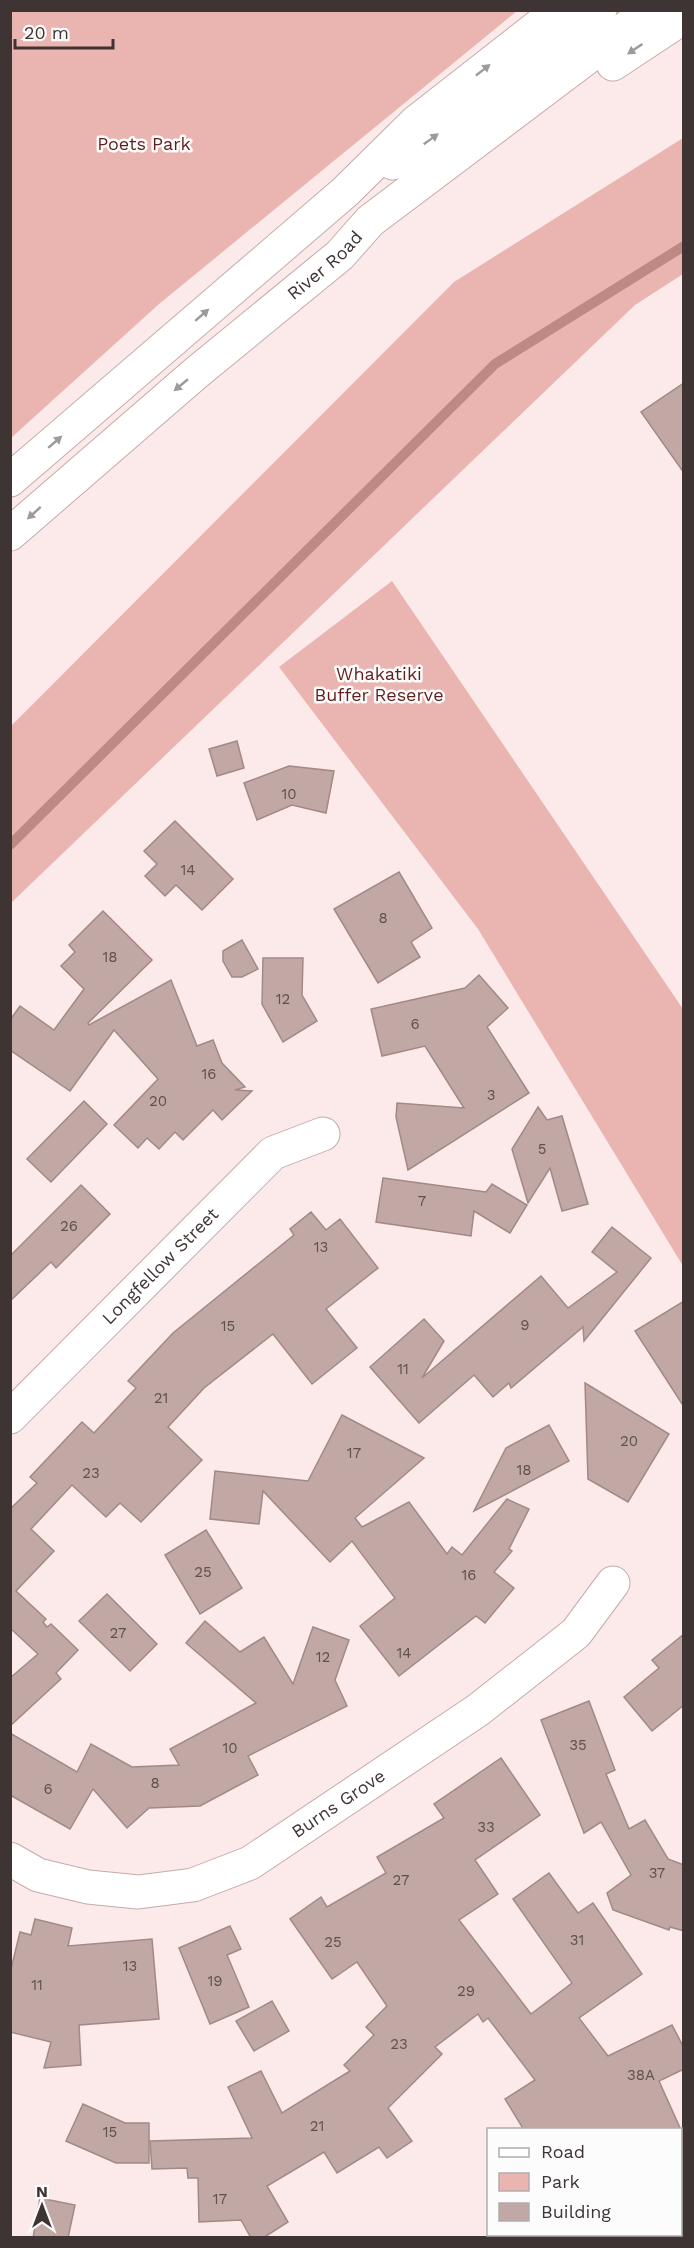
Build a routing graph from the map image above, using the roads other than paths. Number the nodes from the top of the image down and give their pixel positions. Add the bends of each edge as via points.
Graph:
1 (559, 10) edge
2 (600, 10) edge
3 (650, 10) edge
4 (684, 17) edge
5 (345, 192) junction
6 (340, 255) junction
7 (10, 480) edge
8 (10, 534) edge
9 (323, 1134) dead end
10 (10, 1417) edge
11 (613, 1583) dead end
12 (10, 1859) edge

5 -> 1 main road via 416,122
5 -> 2 main road via 427,143
3 - 6 main road, River Road via 370,221
4 -> 6 main road via 615,63 380,236
7 -> 5 main road
6 -> 8 main road, River Road via 178,387
9 - 10 main road, Longfellow Street via 273,1153
11 - 12 main road, Burns Grove via 576,1633 478,1710 250,1863 194,1885 138,1892 88,1887 38,1875

